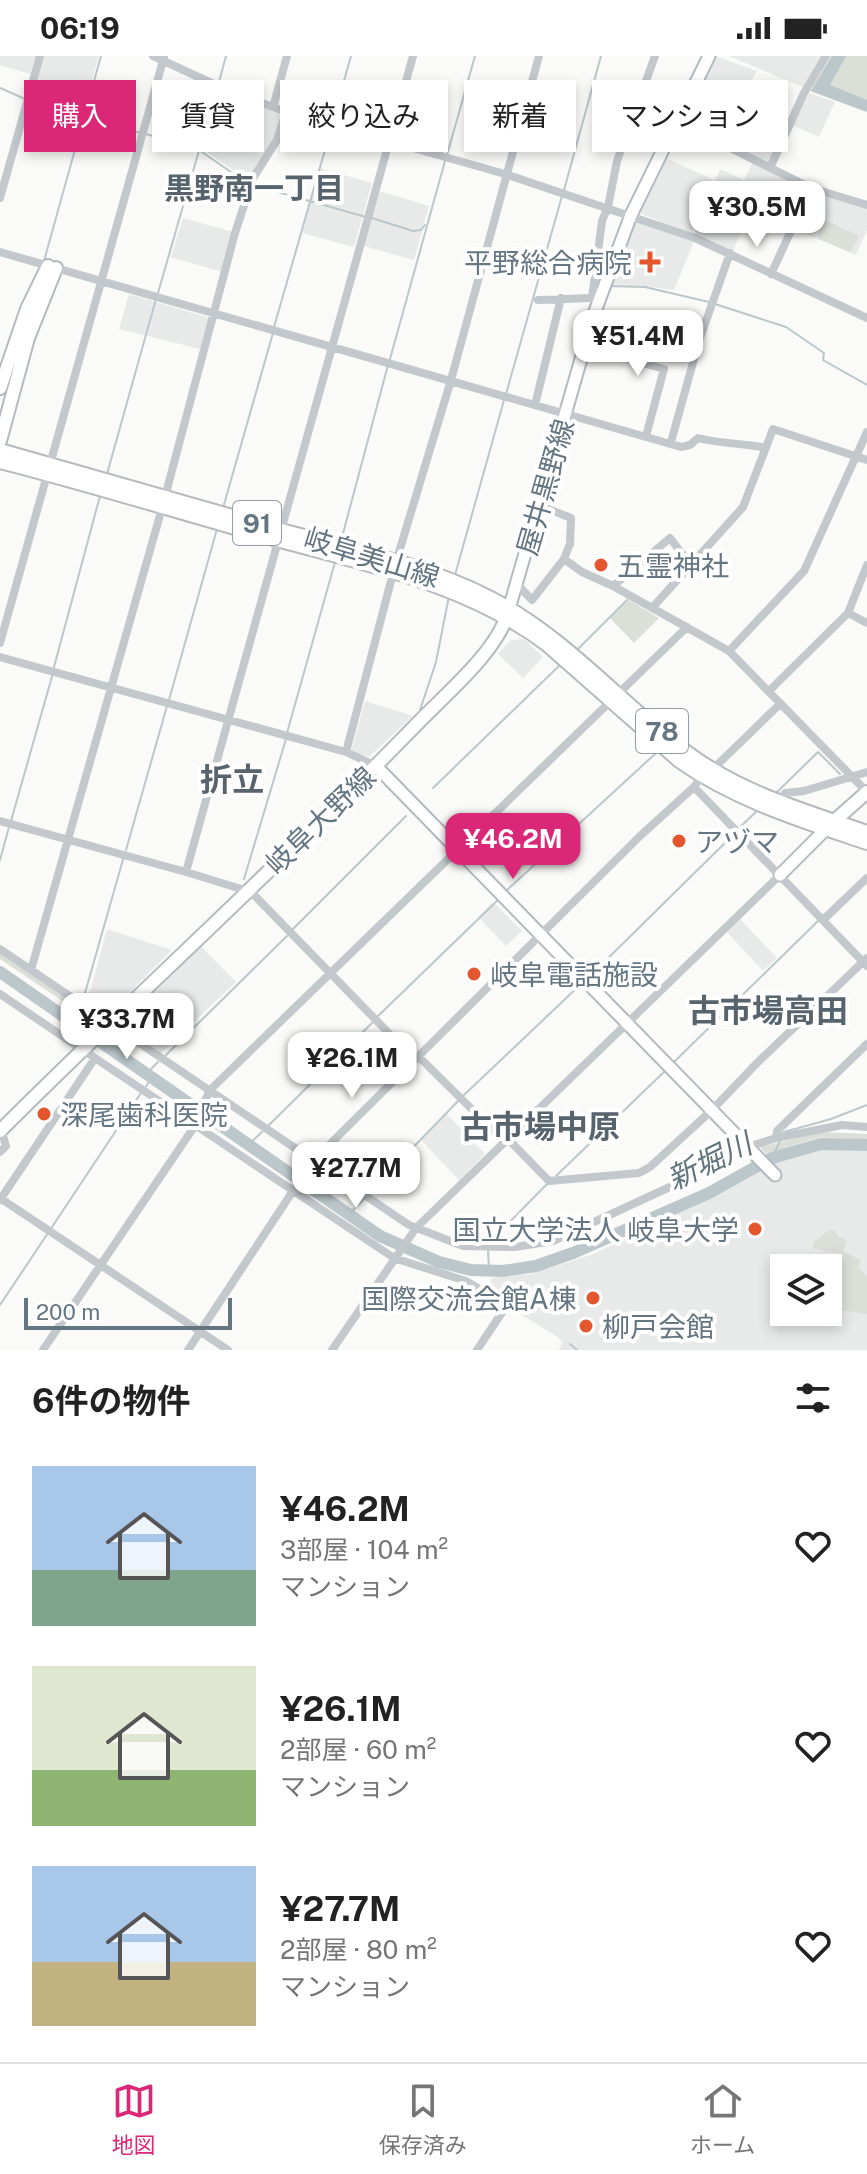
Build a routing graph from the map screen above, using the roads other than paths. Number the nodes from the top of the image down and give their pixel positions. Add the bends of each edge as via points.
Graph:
1 (40, 56) edge
2 (153, 56) edge
3 (287, 56) edge
4 (413, 56) edge
5 (539, 56) edge
6 (655, 56) edge
7 (709, 56) edge
8 (826, 56) edge
9 (164, 58) edge
10 (406, 80) edge
11 (646, 80) edge
12 (697, 80) edge
13 (273, 107) junction
14 (280, 110) edge
15 (280, 131) edge
16 (385, 152) edge
17 (425, 152) edge
18 (620, 152) edge
19 (661, 152) edge
20 (737, 152) edge
21 (770, 168) junction
22 (505, 174) junction
23 (811, 188) junction
24 (0, 198) edge
25 (867, 205) edge
26 (608, 207) junction
27 (631, 215) junction
28 (0, 252) edge
29 (730, 253) junction
30 (52, 267) junction
31 (771, 274) junction
32 (103, 281) junction
33 (561, 298) junction
34 (596, 298) junction
35 (538, 300) dead end
36 (214, 313) junction
37 (594, 314) junction
38 (867, 318) edge
39 (699, 341) junction
40 (332, 346) junction
41 (584, 346) junction
42 (451, 380) junction
43 (0, 388) edge
44 (535, 405) junction
45 (565, 414) junction
46 (867, 432) edge
47 (646, 436) junction
48 (0, 441) edge
49 (671, 442) junction
50 (766, 448) junction
51 (0, 450) edge
52 (857, 456) junction
53 (867, 460) edge
54 (0, 462) edge
55 (49, 469) junction
56 (164, 502) junction
57 (541, 506) junction
58 (280, 535) junction
59 (564, 559) junction
60 (690, 564) junction
61 (867, 565) edge
62 (395, 567) junction
63 (517, 584) junction
64 (613, 586) junction
65 (652, 608) junction
66 (848, 613) junction
67 (508, 614) junction
68 (867, 623) edge
69 (687, 627) junction
70 (0, 643) edge
71 (729, 651) junction
72 (0, 657) edge
73 (112, 688) junction
74 (769, 691) junction
75 (615, 697) junction
76 (780, 704) junction
77 (227, 721) junction
78 (346, 752) junction
79 (376, 766) junction
80 (715, 771) junction
81 (867, 772) edge
82 (850, 777) junction
83 (698, 782) junction
84 (867, 792) edge
85 (781, 802) junction
86 (0, 821) edge
87 (830, 825) junction
88 (867, 832) edge
89 (67, 840) junction
90 (867, 843) edge
91 (459, 851) junction
92 (186, 872) junction
93 (780, 875) junction
94 (867, 878) edge
95 (247, 890) junction
96 (823, 920) junction
97 (542, 935) junction
98 (0, 949) edge
99 (866, 962) edge
100 (31, 970) junction
101 (329, 973) junction
102 (0, 994) edge
103 (626, 1022) junction
104 (111, 1024) junction
105 (867, 1044) edge
106 (87, 1053) junction
107 (417, 1058) junction
108 (209, 1093) junction
109 (712, 1110) junction
110 (197, 1122) junction
111 (867, 1127) edge
112 (1, 1133) edge
113 (776, 1138) junction
114 (506, 1140) junction
115 (749, 1149) junction
116 (0, 1152) edge
117 (311, 1163) junction
118 (775, 1175) dead end
119 (295, 1189) junction
120 (0, 1199) edge
121 (415, 1230) junction
122 (395, 1257) junction
123 (100, 1264) junction
124 (201, 1332) junction
125 (43, 1350) edge
126 (188, 1350) edge
127 (228, 1350) edge
128 (332, 1350) edge
129 (477, 1350) edge

1 - 24 street
2 - 9 street
3 - 13 street
4 - 10 street
5 - 22 street
6 - 11 street
7 - 12 street, 屋井黒野線
8 - 21 street
9 - 13 street
9 - 32 street
13 - 14 street
15 - 36 street via 253,178
16 - 40 street
17 - 22 street
18 - 26 street
19 - 27 street, 屋井黒野線
20 - 21 street
21 - 23 street
22 - 26 street
22 - 42 street
23 - 25 street
23 - 31 street
26 - 27 street
26 - 34 street via 602,221
27 - 29 street
27 - 34 street, 屋井黒野線
28 - 30 street
29 - 31 street
29 - 39 street
30 - 32 street
30 - 43 main road via 27,309
30 - 48 main road
31 - 38 street
32 - 36 street
32 - 55 street
33 - 34 street
33 - 35 street
33 - 44 street
34 - 37 street, 屋井黒野線
36 - 40 street
36 - 56 street
37 - 39 street
37 - 41 street, 屋井黒野線
39 - 49 street
40 - 42 street
40 - 58 street
41 - 45 street, 屋井黒野線
41 - 47 street via 664,369
42 - 44 street
42 - 62 street
44 - 45 street
45 - 47 street
45 - 57 street, 屋井黒野線
46 - 52 street
47 - 49 street
49 - 50 street via 681,447 698,438
50 - 52 street via 773,429
50 - 60 street via 743,507
51 - 55 main road, 岐阜美山線 / 91
52 - 53 street
52 - 71 street via 804,571
54 - 55 main road, 岐阜美山線 / 91
55 - 56 main road, 岐阜美山線 / 91
55 - 70 street
56 - 58 main road, 岐阜美山線 / 91
56 - 73 street
57 - 59 street via 571,518
57 - 63 street, 屋井黒野線
58 - 62 main road, 岐阜美山線 / 91
58 - 77 street
59 - 63 street via 532,600
59 - 64 street
60 - 64 street via 670,538
60 - 65 street
61 - 66 street
62 - 67 main road, 岐阜美山線 / 91
62 - 78 street
63 - 67 street, 屋井黒野線
64 - 65 street
65 - 69 street
66 - 68 street
66 - 74 street
67 - 75 main road, 78
67 - 79 main road, 岐阜大野線 via 475,663
69 - 71 street
69 - 75 street
71 - 74 street
72 - 73 street
73 - 77 street
73 - 89 street
74 - 76 street
75 - 80 main road, 78
75 - 83 main road, 78
75 - 91 street
76 - 80 street
76 - 82 street
77 - 78 street
77 - 92 street
78 - 79 street
79 - 91 street
79 - 95 main road, 岐阜大野線
80 - 85 main road, 78
81 - 82 street
82 - 84 street
82 - 85 street via 785,793
83 - 87 main road, 78
83 - 93 street
83 - 97 street
84 - 87 main road
85 - 87 main road, 78
86 - 89 street
87 - 88 main road
87 - 90 main road
87 - 93 street
89 - 92 street
89 - 100 street
91 - 97 street
91 - 101 street
92 - 95 street
93 - 96 street
93 - 103 street
94 - 96 street
95 - 101 street
95 - 104 main road, 岐阜大野線
96 - 99 street
97 - 103 street
97 - 107 street
98 - 100 street
99 - 109 street
100 - 104 street
101 - 107 street
101 - 108 street
102 - 106 street
103 - 109 street
103 - 114 street
104 - 106 main road, 岐阜大野線
104 - 108 street
105 - 113 street via 777,1131
106 - 110 street
106 - 112 main road, 岐阜大野線
106 - 120 street
107 - 114 street
107 - 117 street
108 - 110 street
108 - 117 street
109 - 114 street via 639,1173 549,1181
109 - 115 street
110 - 119 street
110 - 123 street
111 - 113 street via 842,1125
112 - 116 street via 6,1146
113 - 115 street
114 - 121 street
115 - 118 street
115 - 121 street via 553,1241 463,1246
117 - 119 street
117 - 121 street
119 - 122 street
119 - 124 street
120 - 123 street
121 - 122 street
122 - 128 street
122 - 129 street via 466,1281 500,1302 503,1311
123 - 124 street
123 - 125 street
124 - 126 street
124 - 127 street

